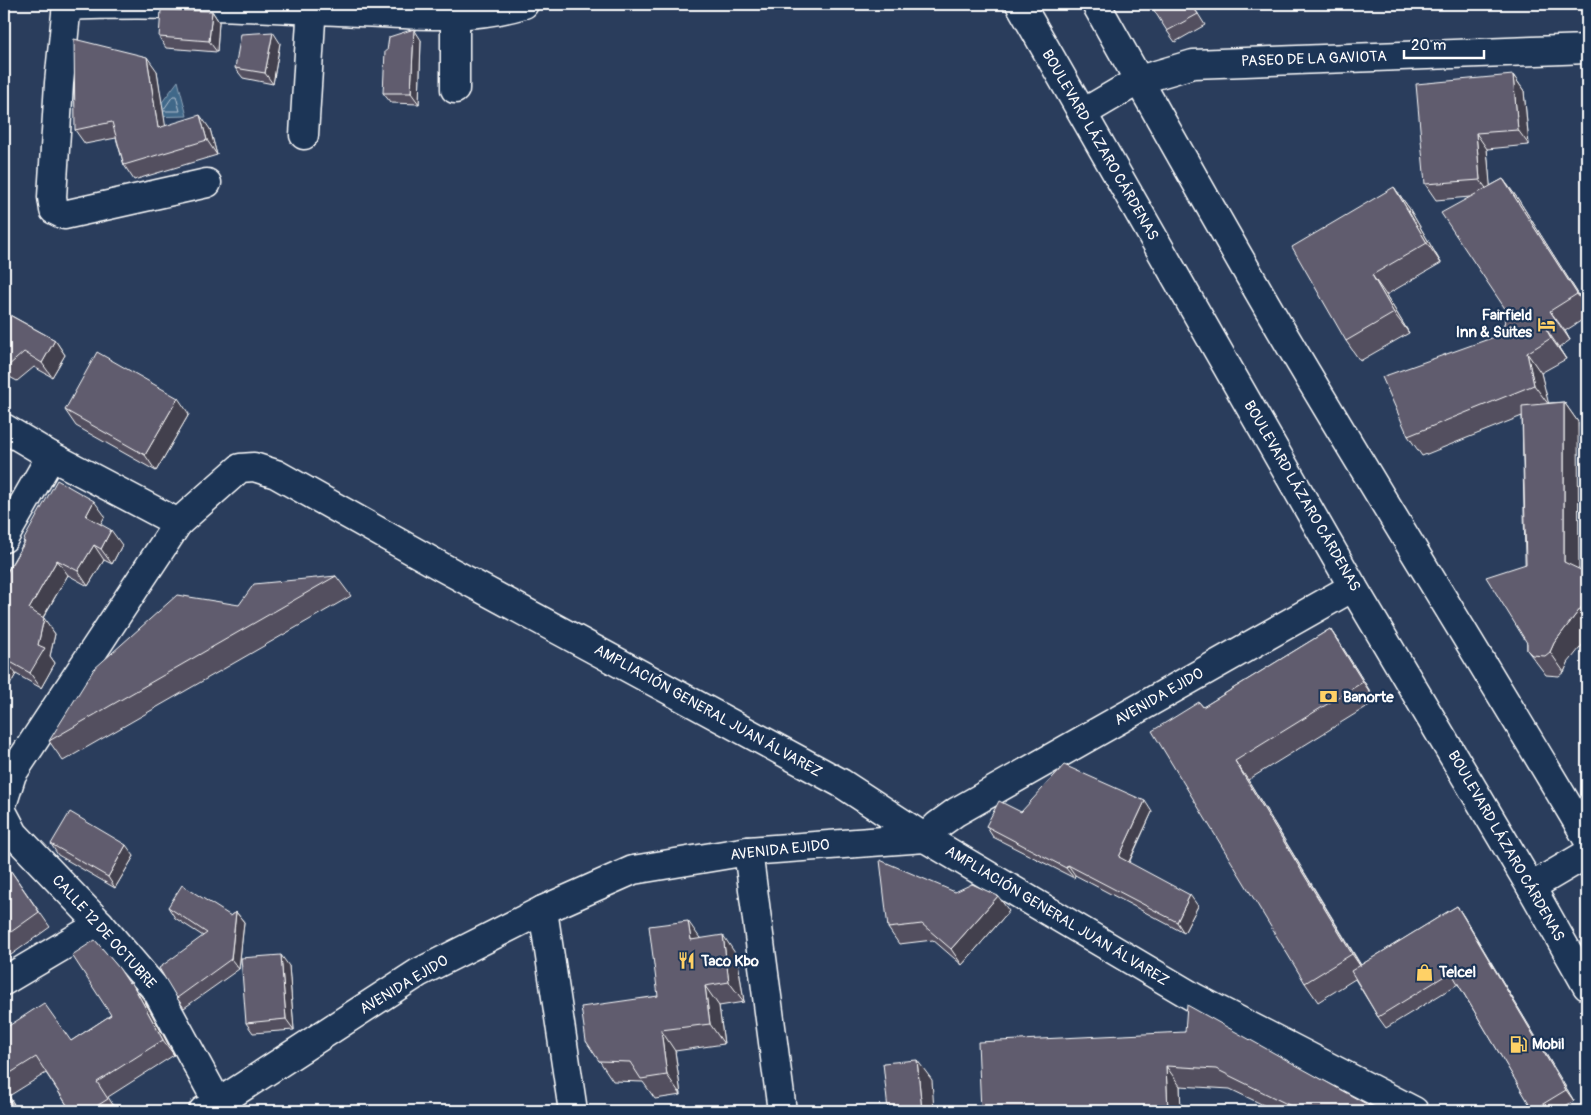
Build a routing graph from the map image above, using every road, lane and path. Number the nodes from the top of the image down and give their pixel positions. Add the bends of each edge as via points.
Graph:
1 (524, 4) edge
2 (1020, 4) edge
3 (1096, 4) edge
4 (66, 5) edge
5 (312, 7) edge
6 (455, 10) edge
7 (1587, 49) edge
8 (1138, 80) junction
9 (455, 89) dead end
10 (1082, 113) junction
11 (304, 135) dead end
12 (207, 183) dead end
13 (4, 428) edge
14 (51, 456) junction
15 (178, 523) junction
16 (4, 538) edge
17 (1353, 587) junction
18 (4, 800) edge
19 (4, 814) edge
20 (925, 838) junction
21 (1587, 838) edge
22 (748, 851) junction
23 (1587, 854) edge
24 (1531, 887) junction
25 (543, 910) junction
26 (100, 924) junction
27 (4, 981) edge
28 (1587, 986) edge
29 (213, 1108) edge
30 (573, 1111) edge
31 (782, 1111) edge
32 (1414, 1111) edge

1 - 6 street via 510,8
2 - 10 street, BOULEVARD LÁZARO CÁRDENAS
3 - 8 street
4 - 5 street
4 - 12 street via 52,197 54,210 64,215
5 - 6 street
5 - 11 street
6 - 9 street
7 - 8 street, PASEO DE LA GAVIOTA via 1193,64
8 - 10 street, PASEO DE LA GAVIOTA
8 - 21 street via 1282,331
10 - 17 street, BOULEVARD LÁZARO CÁRDENAS
13 - 14 street
14 - 15 street
14 - 16 street
15 - 18 street via 12,774
15 - 20 street, AMPLIACIÓN GENERAL JUAN ÁLVAREZ via 240,468 254,467 276,474 841,784
17 - 20 street, AVENIDA EJIDO via 956,812
17 - 24 street, BOULEVARD LÁZARO CÁRDENAS
19 - 26 street, CALLE 12 DE OCTUBRE via 14,834
20 - 22 street, AVENIDA EJIDO
20 - 32 street, AMPLIACIÓN GENERAL JUAN ÁLVAREZ via 1195,998
22 - 25 street, AVENIDA EJIDO via 633,870
22 - 31 street
23 - 24 street
24 - 28 street, BOULEVARD LÁZARO CÁRDENAS
25 - 29 street, AVENIDA EJIDO via 418,973
25 - 30 street
26 - 27 street
26 - 29 street, CALLE 12 DE OCTUBRE via 157,991

